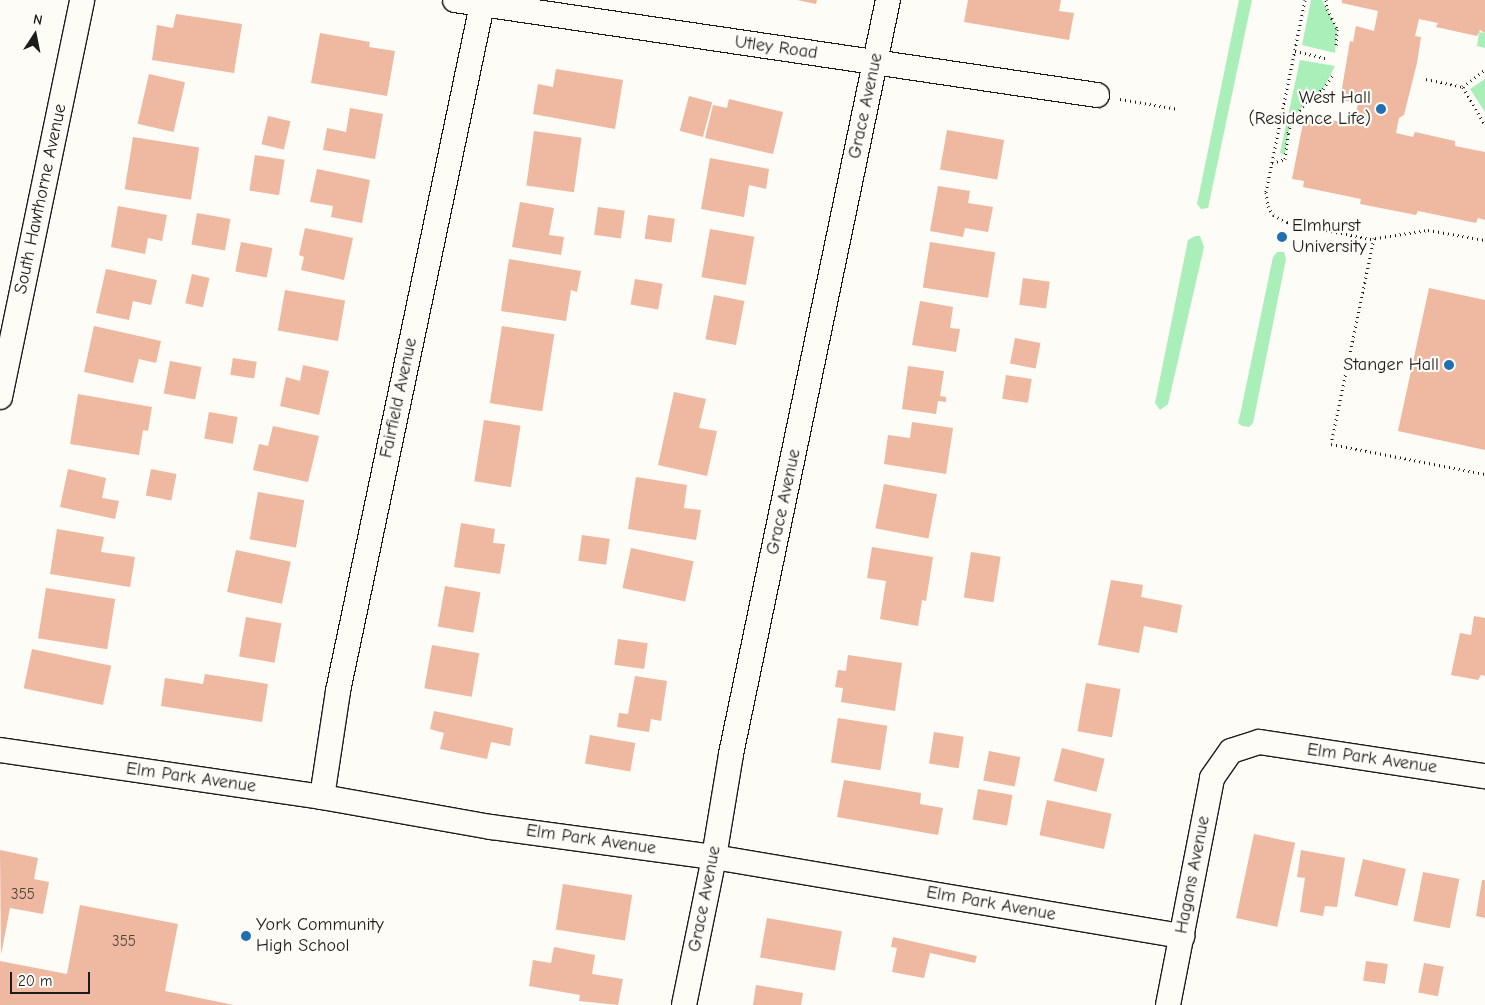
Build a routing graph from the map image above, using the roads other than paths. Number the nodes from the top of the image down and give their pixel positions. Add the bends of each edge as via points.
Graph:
1 (82, 0) edge
2 (455, 0) edge
3 (888, 0) edge
4 (482, 2) edge
5 (875, 62) junction
6 (1097, 95) road end
7 (0, 398) edge
8 (0, 750) edge
9 (1231, 751) joint
10 (1485, 776) edge
11 (322, 797) junction
12 (714, 857) junction
13 (1182, 936) junction
14 (684, 1005) edge
15 (1168, 1005) edge

1 - 7 street, South Hawthorne Avenue
2 - 4 street, Utley Road
3 - 5 street, Grace Avenue
4 - 5 street, Utley Road
4 - 11 street, Fairfield Avenue via 338,691
5 - 6 street, Utley Road
5 - 12 street, Grace Avenue via 731,754
8 - 11 street, Elm Park Avenue
9 - 10 street, Elm Park Avenue via 1260,742
9 - 13 street, Hagans Avenue via 1212,778
11 - 12 street, Elm Park Avenue via 491,827
12 - 13 street, Elm Park Avenue
12 - 14 street, Grace Avenue
13 - 15 street, Hagans Avenue

